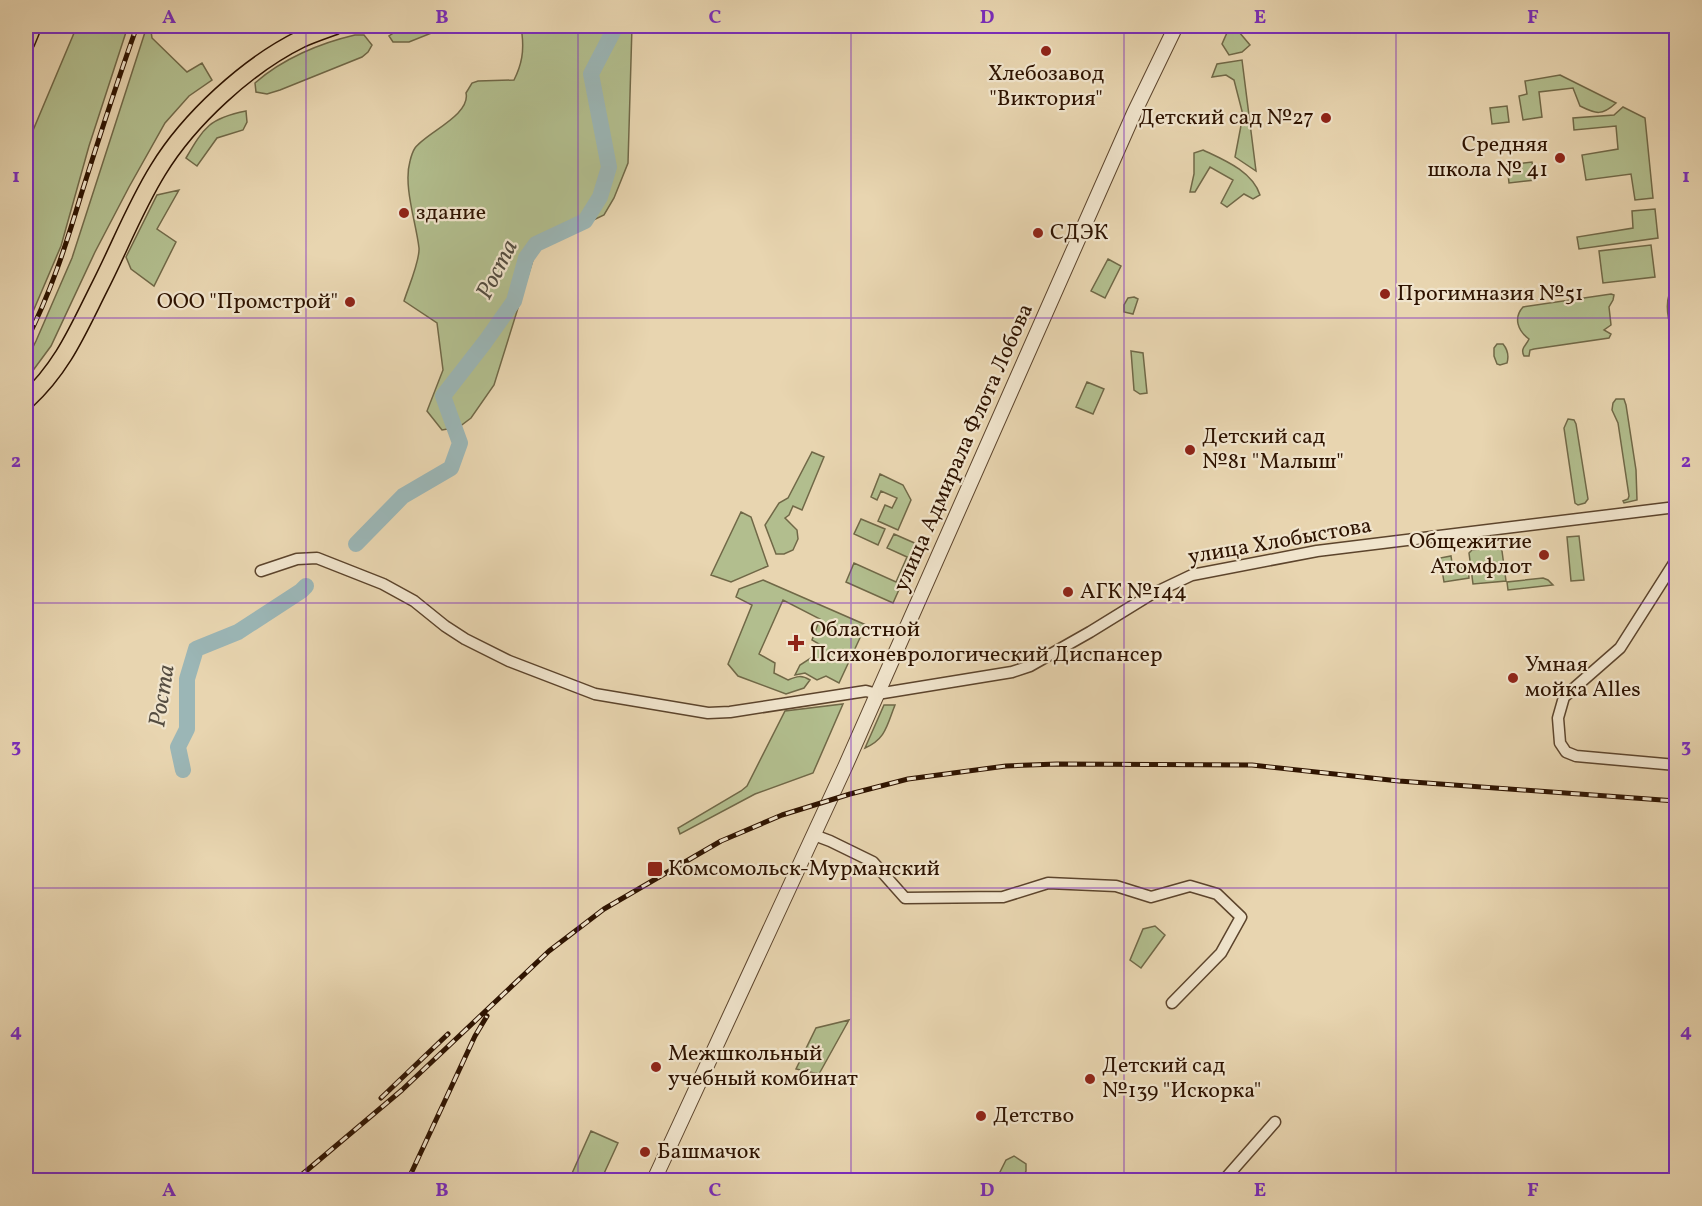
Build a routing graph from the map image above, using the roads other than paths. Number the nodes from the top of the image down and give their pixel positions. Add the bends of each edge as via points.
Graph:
1 (33, 26) edge
2 (335, 26) edge
3 (1176, 26) edge
4 (26, 43) edge
5 (26, 402) edge
6 (1677, 507) edge
7 (1677, 560) edge
8 (261, 571) dead end
9 (878, 694) junction
10 (1677, 765) edge
11 (814, 835) junction
12 (1172, 1003) dead end
13 (1275, 1122) dead end
14 (656, 1180) edge
15 (1224, 1180) edge

1 - 4 main road
2 - 5 main road via 301,39 250,71 217,100 169,153 65,355 45,384
3 - 9 street, улица Адмирала Флота Лобова
6 - 9 street, улица Хлобыстова via 1317,551 1192,575 1150,595 1029,666
7 - 10 street via 1620,648 1564,697 1558,718 1560,743 1566,752 1576,756
8 - 9 street, улица Хлобыстова via 297,559 317,558 383,584 414,601 465,639 509,661 595,694 708,712 866,692
9 - 11 street, улица Адмирала Флота Лобова
11 - 12 street via 873,862 905,898 1003,897 1048,883 1116,886 1151,897 1190,886 1217,894 1240,917 1221,953
11 - 14 street, улица Адмирала Флота Лобова
13 - 15 street

